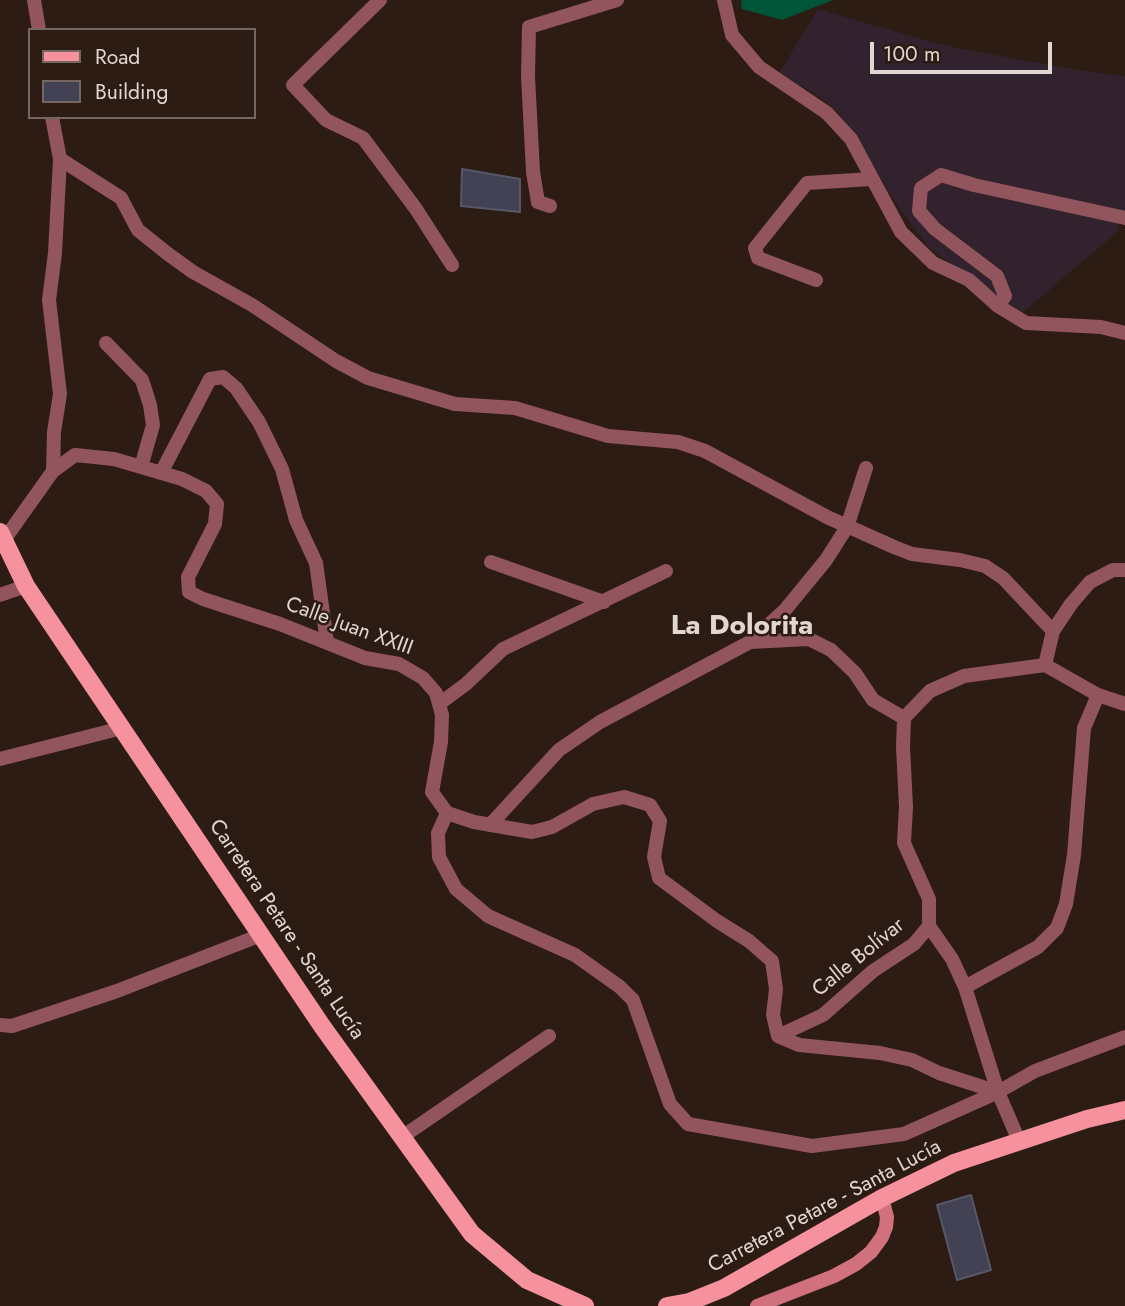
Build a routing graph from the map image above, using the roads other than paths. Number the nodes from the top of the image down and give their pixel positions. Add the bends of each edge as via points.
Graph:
1 (34, 0) edge
2 (380, 0) edge
3 (617, 0) edge
4 (724, 0) edge
5 (39, 28) edge
6 (52, 119) edge
7 (60, 159) junction
8 (871, 179) junction
9 (550, 206) dead end
10 (1125, 218) edge
11 (452, 265) dead end
12 (816, 280) dead end
13 (998, 306) junction
14 (1125, 333) edge
15 (106, 343) dead end
16 (141, 467) junction
17 (866, 468) dead end
18 (53, 471) junction
19 (161, 473) junction
20 (848, 527) junction
21 (2, 536) edge
22 (491, 562) dead end
23 (1125, 570) edge
24 (666, 571) dead end
25 (26, 586) junction
26 (0, 595) edge
27 (604, 602) junction
28 (1053, 631) junction
29 (327, 642) junction
30 (750, 642) junction
31 (1045, 665) junction
32 (1098, 695) junction
33 (439, 704) junction
34 (1125, 704) edge
35 (904, 718) junction
36 (122, 729) junction
37 (0, 760) edge
38 (447, 813) junction
39 (490, 825) junction
40 (929, 926) junction
41 (261, 936) junction
42 (965, 987) junction
43 (0, 1025) edge
44 (549, 1036) dead end
45 (778, 1036) junction
46 (1125, 1037) edge
47 (998, 1092) junction
48 (1125, 1110) edge
49 (402, 1137) junction
50 (1019, 1141) junction
51 (882, 1198) junction
52 (724, 1288) junction
53 (585, 1306) edge
54 (667, 1306) edge
55 (698, 1306) edge
56 (757, 1306) edge

1 - 5 street
2 - 11 street via 293,85 326,120 363,138
3 - 9 street via 529,27 533,172 538,202
4 - 8 street via 732,35 759,67 827,113 851,139
6 - 7 street
7 - 18 street via 49,300 60,394
7 - 20 street via 121,198 138,230 193,272 368,378 455,404 515,408 607,436 678,442 705,451
8 - 12 street via 807,183 755,248 758,257
8 - 13 street via 901,232 933,263 969,281
10 - 13 street via 941,176 921,188 919,211 935,229 998,276 1005,296
13 - 14 street via 1026,323 1101,327
15 - 16 street via 142,380 150,405 153,425
16 - 18 street, Calle Juan XXIII via 75,455
16 - 19 street, Calle Juan XXIII
17 - 20 street
18 - 21 street, Calle Juan XXIII
19 - 29 street, Calle Juan XXIII via 206,491 217,504 215,524 188,577 190,592
19 - 29 street via 210,379 223,377 259,422 282,469 296,520 316,563
20 - 28 street via 912,554 985,566 1003,578
20 - 30 street via 785,610
21 - 25 main road, Carretera Petare - Santa Lucía
22 - 27 street
23 - 28 street via 1113,570 1090,582
24 - 27 street
25 - 26 street
25 - 36 main road, Carretera Petare - Santa Lucía
27 - 33 street via 503,649
28 - 31 street
29 - 33 street, Calle Juan XXIII via 366,658 399,664 423,678
30 - 35 street via 809,639 847,665 873,700
30 - 39 street via 600,722 559,750
31 - 32 street
31 - 35 street via 964,676 930,691
32 - 34 street
32 - 42 street via 1084,728 1074,855 1057,928 1038,947
33 - 38 street via 441,742 432,792
35 - 40 street, Calle Bolívar via 904,843 929,899
36 - 37 street
36 - 41 main road, Carretera Petare - Santa Lucía
38 - 39 street
38 - 47 street via 438,833 439,857 456,889 488,916 575,955 620,986 633,1000 670,1104 688,1124 812,1146 904,1134
39 - 45 street via 531,832 552,827 593,804 624,797 650,805 660,821 654,857 659,878 772,961
40 - 42 street
40 - 45 street, Calle Bolívar via 914,944 873,971 823,1016
41 - 43 street via 117,991 12,1026
41 - 49 main road, Carretera Petare - Santa Lucía
42 - 47 street
44 - 49 street
45 - 47 street via 799,1045 912,1060
46 - 47 street via 1035,1071
47 - 50 street
48 - 50 main road, Carretera Petare - Santa Lucía
49 - 53 main road, Carretera Petare - Santa Lucía via 472,1234 527,1280
50 - 51 main road, Carretera Petare - Santa Lucía via 954,1163
51 - 52 main road, Carretera Petare - Santa Lucía
51 - 56 street via 886,1227 871,1252 834,1276
52 - 54 main road, Carretera Petare - Santa Lucía
52 - 55 street

